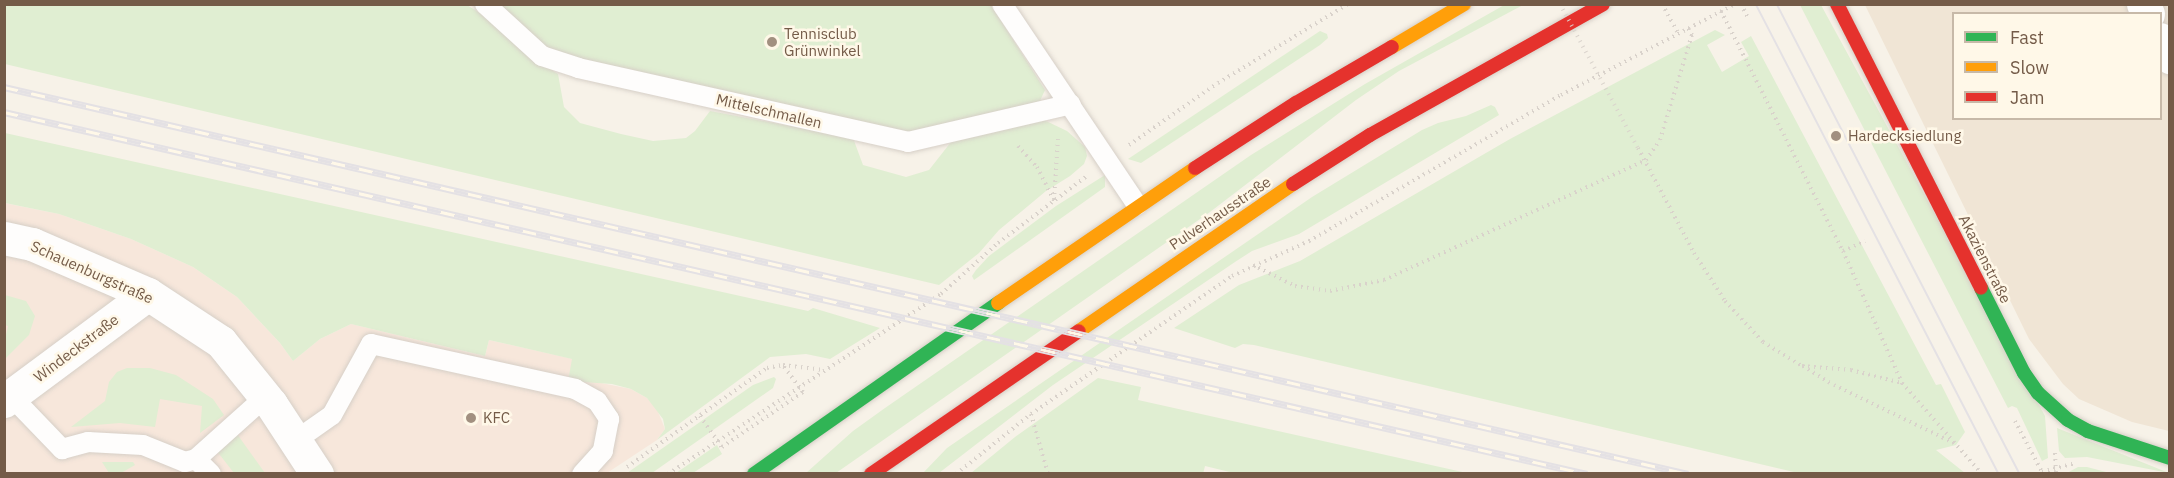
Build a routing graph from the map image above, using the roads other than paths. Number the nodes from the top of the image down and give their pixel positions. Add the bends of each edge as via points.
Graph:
1 (485, 4) edge
2 (1002, 4) edge
3 (1446, 4) edge
4 (1464, 4) edge
5 (1603, 4) edge
6 (1837, 4) edge
7 (1426, 26) junction
8 (2162, 43) edge
9 (2169, 57) edge
10 (1066, 105) junction
11 (1137, 205) junction
12 (4, 238) edge
13 (148, 294) junction
14 (265, 397) junction
15 (8, 398) edge
16 (295, 441) junction
17 (2169, 458) edge
18 (187, 465) edge
19 (211, 474) edge
20 (317, 474) edge
21 (582, 474) edge
22 (754, 474) edge
23 (871, 474) edge

1 - 10 lane, Mittelschmallen via 542,56 578,68 908,142
2 - 10 lane
3 - 7 main road
4 - 7 main road
5 - 23 main road, Pulverhausstraße via 1370,135 1272,197
6 - 17 main road, Akazienstraße via 2037,393 2068,420 2088,430
7 - 11 main road
8 - 9 street
10 - 11 lane
11 - 22 main road
12 - 13 street, Schauenburgstraße via 32,244
13 - 14 street, Schauenburgstraße via 221,342
13 - 15 street, Windeckstraße
14 - 16 street, Schauenburgstraße
14 - 18 lane
15 - 18 lane via 62,449 88,442 143,445
16 - 20 street, Schauenburgstraße
16 - 21 lane via 332,416 371,344 574,389 597,401 609,419 603,451
18 - 19 lane

